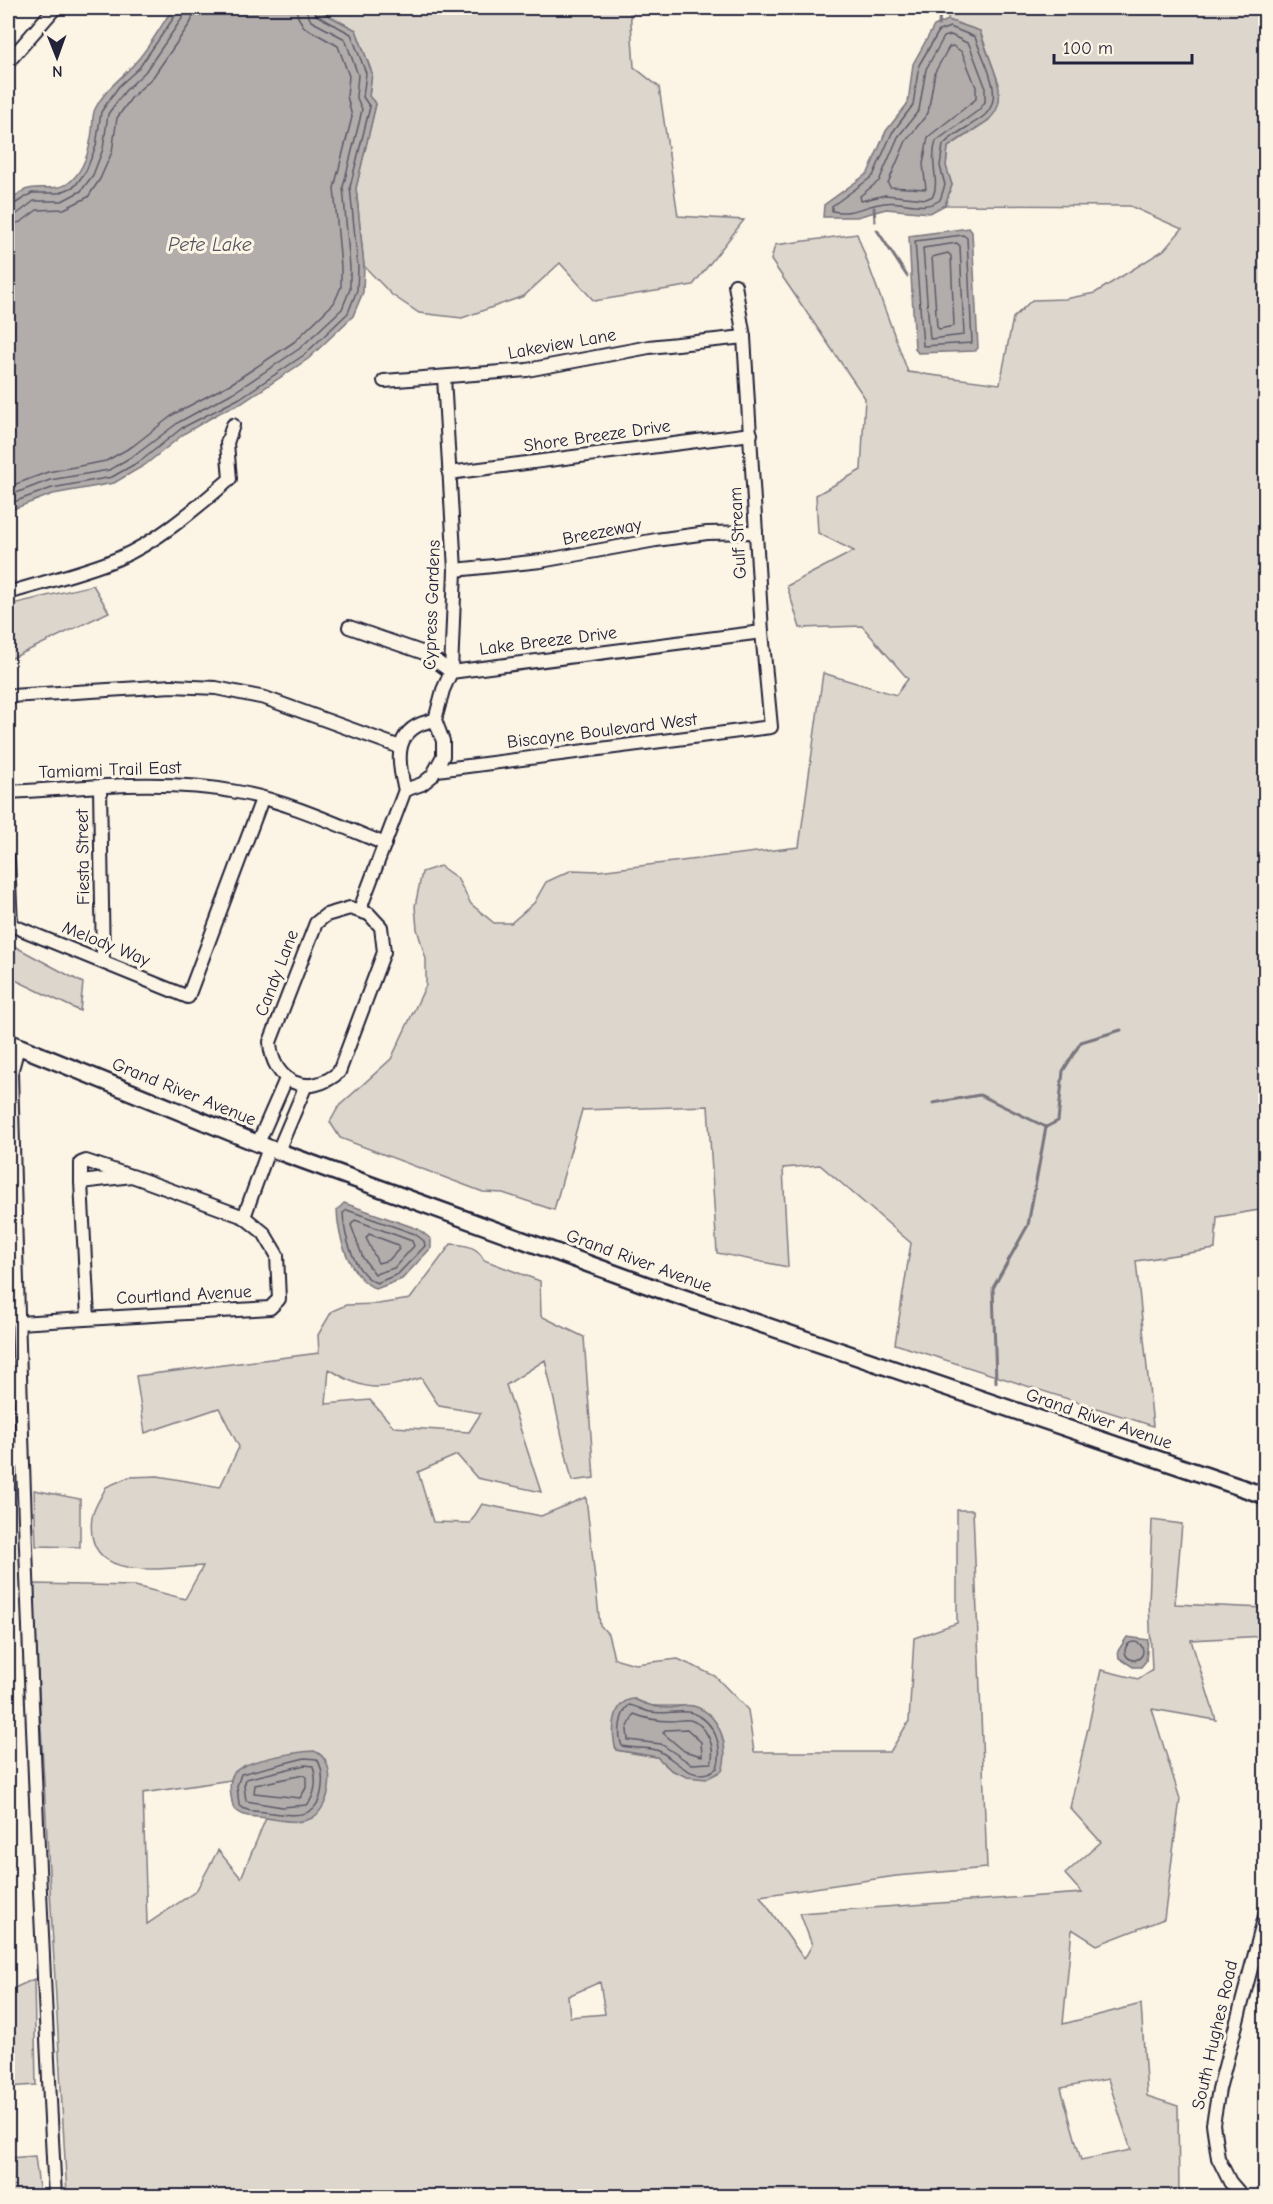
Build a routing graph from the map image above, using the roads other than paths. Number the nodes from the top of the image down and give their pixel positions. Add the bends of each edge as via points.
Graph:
1 (54, 8) edge
2 (8, 62) edge
3 (735, 285) dead end
4 (744, 337) junction
5 (444, 376) junction
6 (384, 381) dead end
7 (233, 425) dead end
8 (750, 434) junction
9 (449, 473) junction
10 (756, 532) junction
11 (455, 570) junction
12 (8, 593) edge
13 (349, 627) dead end
14 (762, 632) junction
15 (451, 672) junction
16 (9, 697) edge
17 (435, 720) junction
18 (771, 727) joint
19 (400, 747) junction
20 (437, 771) junction
21 (100, 788) junction
22 (405, 790) junction
23 (8, 792) edge
24 (262, 799) junction
25 (385, 844) junction
26 (8, 859) edge
27 (360, 909) junction
28 (103, 962) junction
29 (13, 1045) edge
30 (286, 1079) junction
31 (306, 1085) junction
32 (268, 1147) junction
33 (132, 1176) junction
34 (81, 1182) junction
35 (244, 1217) junction
36 (88, 1319) junction
37 (18, 1323) junction
38 (1266, 1496) edge
39 (1266, 1912) edge
40 (55, 2196) edge
41 (1242, 2196) edge

1 - 2 street
3 - 4 street, Gulf Stream
4 - 5 street, Lakeview Lane via 649,347 527,370
4 - 8 street, Gulf Stream
5 - 6 street, Lakeview Lane
5 - 9 street, Cypress Gardens
7 - 12 street via 227,443 230,479 198,507 156,538 118,558
8 - 9 street, Shore Breeze Drive
8 - 10 street, Gulf Stream
9 - 11 street, Cypress Gardens
10 - 11 street, Breezeway via 656,540 541,561
10 - 14 street, Gulf Stream
11 - 15 street, Cypress Gardens
13 - 15 street via 427,654
14 - 15 street, Lake Breeze Drive
14 - 18 street, Gulf Stream
15 - 17 street, Cypress Gardens
16 - 19 street via 172,686 216,688 265,698
17 - 19 street via 410,728
17 - 20 street via 443,741
18 - 20 street, Biscayne Boulevard West
19 - 22 street via 398,758
20 - 22 street via 422,784
21 - 23 street, Tamiami Trail East
21 - 24 street, Tamiami Trail East via 178,784
21 - 28 street, Fiesta Street
22 - 25 street
24 - 25 street, Tamiami Trail East
24 - 28 street, Melody Way via 188,997
25 - 27 street
26 - 28 street, Melody Way via 11,925
27 - 30 street, Candy Lane via 326,915 316,923 303,951 270,1042 273,1062
27 - 31 street via 381,927 384,952 339,1072 328,1081
29 - 32 main road, Grand River Avenue
29 - 37 street
30 - 31 street
30 - 32 street
31 - 32 street
32 - 35 street
32 - 38 main road, Grand River Avenue via 760,1325
33 - 34 street, Courtland Avenue
33 - 34 street, Courtland Avenue via 86,1161 81,1163
33 - 35 street, Courtland Avenue
34 - 36 street
35 - 36 street, Courtland Avenue via 264,1233 277,1255 279,1299 270,1308
36 - 37 street, Courtland Avenue
37 - 40 street
39 - 41 street, South Hughes Road via 1213,2124 1218,2158

